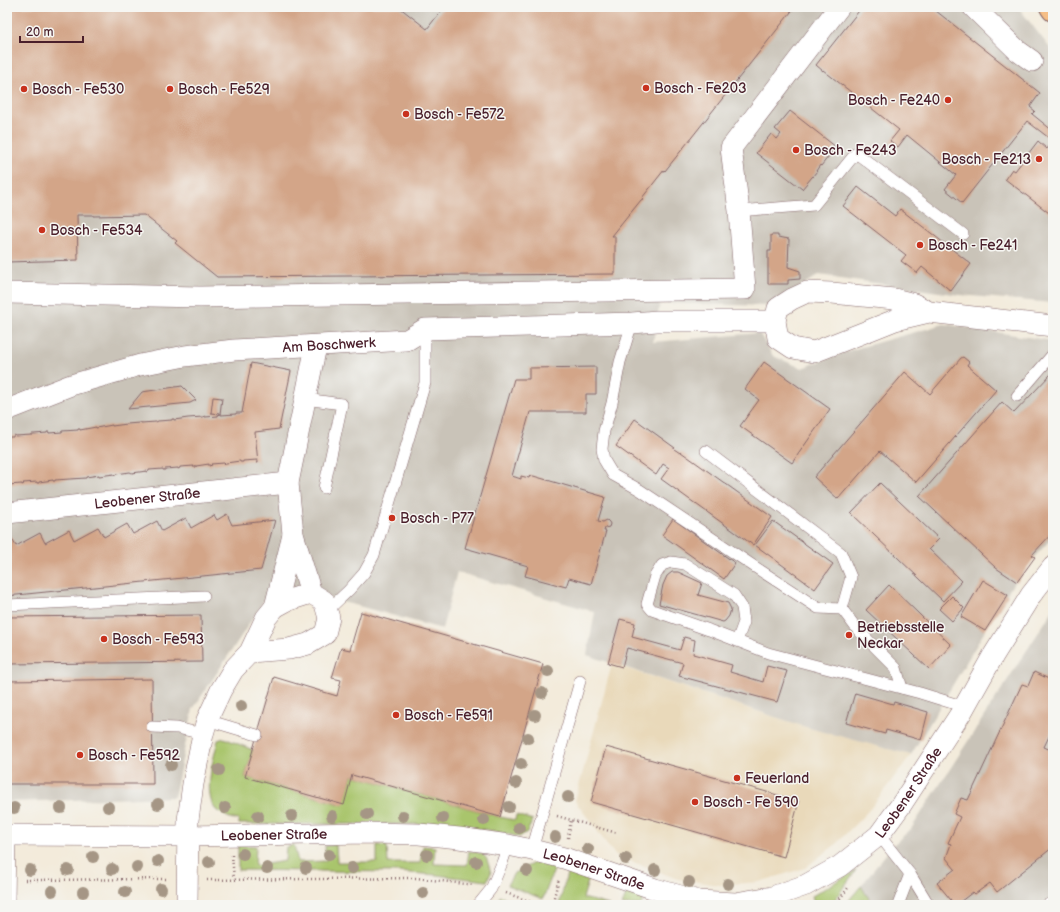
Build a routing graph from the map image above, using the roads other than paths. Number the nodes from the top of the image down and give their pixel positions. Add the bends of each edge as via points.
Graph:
1 (839, 7) edge
2 (973, 7) edge
3 (1051, 7) edge
4 (1053, 10) edge
5 (1032, 61) dead end
6 (739, 211) junction
7 (964, 234) dead end
8 (7, 293) edge
9 (929, 312) junction
10 (775, 321) junction
11 (632, 323) junction
12 (1053, 326) edge
13 (425, 329) junction
14 (316, 346) junction
15 (1053, 354) edge
16 (1017, 396) dead end
17 (305, 399) junction
18 (7, 410) edge
19 (706, 451) dead end
20 (288, 483) junction
21 (324, 488) dead end
22 (7, 513) edge
23 (293, 534) junction
24 (1053, 567) edge
25 (311, 593) junction
26 (204, 596) dead end
27 (7, 605) edge
28 (275, 607) junction
29 (842, 609) junction
30 (327, 611) junction
31 (737, 641) junction
32 (250, 652) junction
33 (580, 681) dead end
34 (902, 688) junction
35 (964, 707) junction
36 (152, 727) dead end
37 (205, 727) junction
38 (257, 735) dead end
39 (8, 835) edge
40 (879, 835) junction
41 (187, 836) junction
42 (508, 845) junction
43 (532, 850) junction
44 (910, 874) junction
45 (1053, 902) edge
46 (735, 904) edge
47 (9, 905) edge
48 (186, 905) edge
49 (478, 905) edge
50 (898, 905) edge
51 (929, 905) edge
52 (1047, 905) edge

1 - 6 street via 731,148
2 - 5 street via 1018,51
3 - 4 main road
6 - 7 lane via 814,205 856,153
6 - 8 street via 745,289 200,297
9 - 10 street via 914,304 894,299 832,292 807,292 778,308
9 - 10 street via 895,320 814,352 792,348 778,338
9 - 12 street
10 - 11 street, Am Boschwerk
11 - 13 street, Am Boschwerk
11 - 29 lane via 604,431 604,460 613,475 640,490 818,608
13 - 14 street, Am Boschwerk via 407,340
13 - 30 lane via 425,383 374,555 364,573
14 - 17 street
14 - 18 street, Am Boschwerk via 228,351 140,364 71,385
15 - 16 lane
17 - 20 street
17 - 21 lane via 342,404
19 - 29 lane via 841,553 851,577
20 - 22 street, Leobener Straße
20 - 23 street
23 - 25 street
23 - 28 street
24 - 35 street, Leobener Straße via 993,656
25 - 28 street
25 - 30 street via 324,601
26 - 27 lane
28 - 32 street via 266,618
29 - 34 lane via 857,629 896,668
30 - 32 street via 329,618 325,634 308,644 289,649
31 - 31 lane via 652,610 647,604 655,576 662,565 671,562 685,564 734,596 742,607 744,622
31 - 34 lane via 768,653
32 - 37 street via 233,670 221,690
33 - 43 lane
34 - 35 lane
35 - 40 street, Leobener Straße
36 - 37 lane
37 - 38 lane
37 - 41 street via 193,784
39 - 41 street, Leobener Straße
39 - 47 lane
40 - 44 lane
40 - 46 street, Leobener Straße via 840,866 806,885 772,897
41 - 42 street, Leobener Straße via 419,834
41 - 48 street
42 - 43 street, Leobener Straße
42 - 49 lane via 491,889
43 - 46 street, Leobener Straße via 699,901
44 - 50 lane
44 - 51 lane
45 - 52 lane

